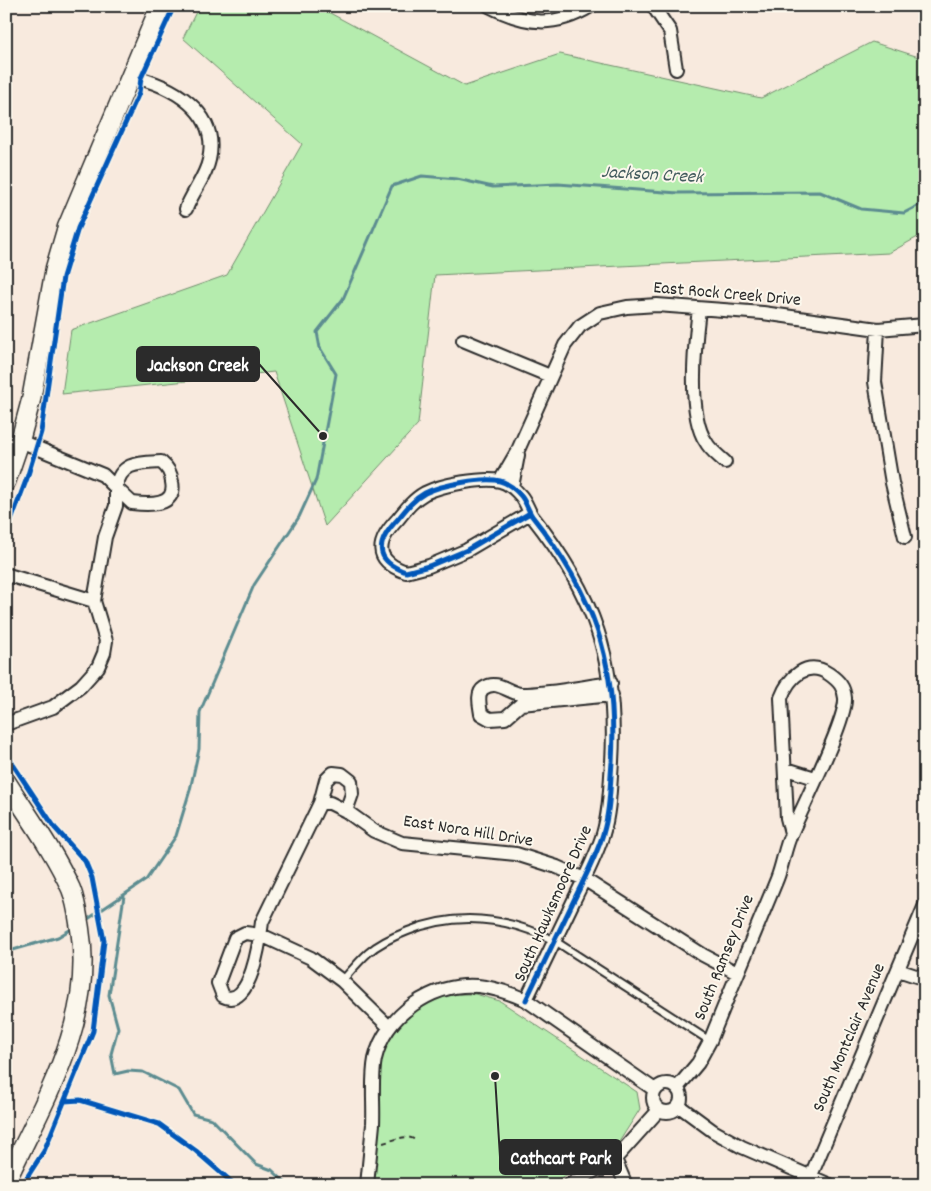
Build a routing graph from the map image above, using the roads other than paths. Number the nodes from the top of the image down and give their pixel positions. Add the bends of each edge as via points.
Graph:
1 (160, 6) edge
2 (489, 6) edge
3 (591, 6) edge
4 (653, 6) edge
5 (676, 69) dead end
6 (130, 76) junction
7 (186, 209) dead end
8 (699, 309) junction
9 (925, 325) edge
10 (878, 329) junction
11 (463, 340) dead end
12 (550, 376) junction
13 (20, 441) junction
14 (518, 450) junction
15 (725, 462) dead end
16 (500, 481) junction
17 (6, 482) edge
18 (512, 487) junction
19 (116, 488) junction
20 (530, 513) junction
21 (905, 537) dead end
22 (8, 575) dead end
23 (94, 602) junction
24 (611, 689) junction
25 (513, 692) junction
26 (548, 696) junction
27 (514, 708) junction
28 (6, 724) edge
29 (786, 769) junction
30 (815, 778) junction
31 (6, 782) edge
32 (320, 803) junction
33 (346, 811) junction
34 (791, 833) junction
35 (584, 879) junction
36 (925, 905) edge
37 (261, 935) junction
38 (555, 941) junction
39 (898, 970) junction
40 (737, 973) junction
41 (925, 979) edge
42 (342, 981) junction
43 (526, 1000) junction
44 (389, 1027) junction
45 (710, 1040) junction
46 (676, 1088) junction
47 (655, 1090) junction
48 (679, 1106) junction
49 (659, 1110) junction
50 (615, 1159) junction
51 (809, 1180) edge
52 (6, 1182) edge
53 (367, 1185) edge
54 (570, 1185) edge
55 (626, 1185) edge
56 (830, 1185) edge

1 - 6 main road
2 - 3 street via 517,19 540,22 572,16
4 - 5 street via 670,31
6 - 7 street via 181,96 204,118 211,150 209,163
6 - 13 main road via 67,227 55,268 31,400
8 - 10 street, East Rock Creek Drive via 763,313
8 - 12 street, East Rock Creek Drive via 657,305 600,313 580,326 565,345
8 - 15 street via 695,340 696,421 706,443
9 - 10 street, East Rock Creek Drive
10 - 21 street via 875,382 892,483
11 - 12 street
12 - 14 street, East Rock Creek Drive
13 - 17 main road
13 - 19 street via 103,475
14 - 16 street, East Rock Creek Drive
14 - 18 street, East Rock Creek Drive
16 - 18 street
16 - 20 street via 440,486 416,500 382,539 380,550 386,562 406,572 429,566 467,550
18 - 20 street, South Hawksmoore Drive via 523,498
19 - 19 street via 122,470 142,463 161,462 168,468 173,484 168,500 157,504 132,503
19 - 23 street via 116,506 105,537
20 - 24 street, South Hawksmoore Drive via 574,577 594,616
22 - 23 street
23 - 28 street via 106,641 98,667 81,686 54,707
24 - 26 street
24 - 35 street, South Hawksmoore Drive via 610,795 603,834
25 - 26 street
25 - 27 street
25 - 27 street via 506,686 485,687 479,698 481,714 485,718 505,718
26 - 27 street
29 - 30 street
29 - 30 street, South Ramsey Drive via 781,698 797,673 811,668 827,673 841,683 845,700 841,720
29 - 34 street, South Ramsey Drive via 787,818
30 - 34 street, South Ramsey Drive
31 - 52 main road via 71,890 82,943 82,993 73,1034
32 - 33 street, East Nora Hill Drive via 330,803
32 - 33 street via 326,780 333,773 342,774 351,780 352,794
32 - 37 street via 271,901 262,922
33 - 35 street, East Nora Hill Drive via 374,831 402,843 516,854
34 - 40 street, South Ramsey Drive via 778,877
35 - 38 street, South Hawksmoore Drive
35 - 40 street, East Nora Hill Drive
36 - 39 street, South Montclair Avenue
37 - 37 street via 245,933 235,938 218,983 223,996 237,998 244,991
37 - 42 street via 311,958
38 - 42 lane via 530,929 492,919 458,918 427,923 398,934 369,952
38 - 43 street, South Hawksmoore Drive
38 - 45 lane
39 - 41 street
39 - 51 street, South Montclair Avenue
40 - 45 street, South Ramsey Drive
42 - 44 street
43 - 44 street via 502,990 476,986 446,990 422,998
43 - 47 street
44 - 53 street via 375,1060
45 - 46 street, South Ramsey Drive via 698,1063
46 - 47 street via 663,1084
46 - 48 street via 681,1096
47 - 49 street via 652,1099
48 - 49 street via 668,1113
48 - 51 street via 742,1147
49 - 50 street
50 - 54 street
50 - 55 street
51 - 56 street

